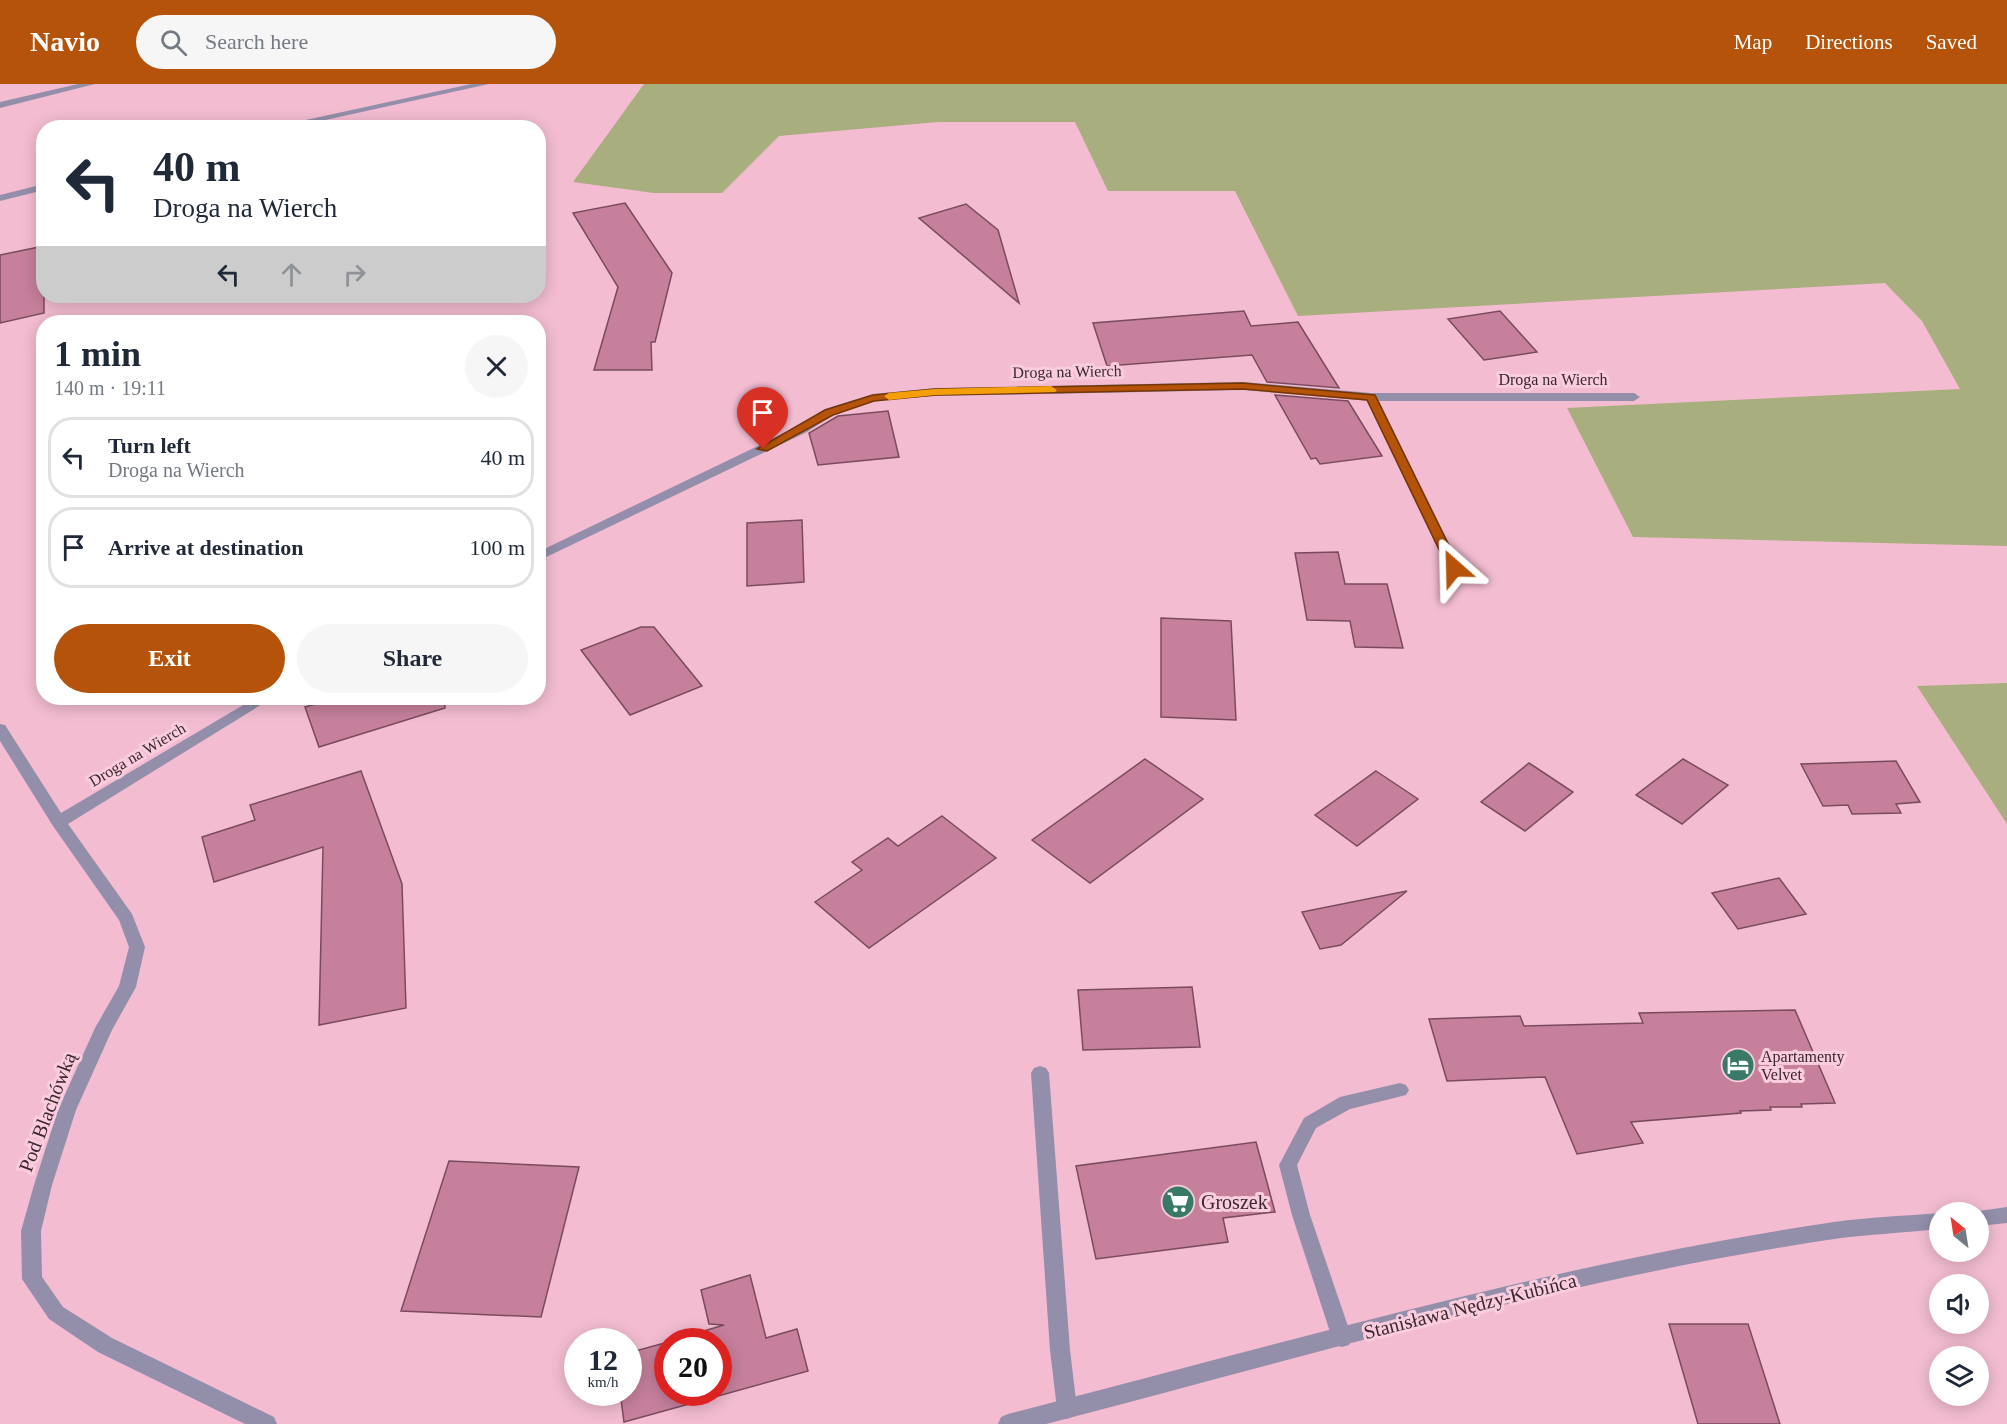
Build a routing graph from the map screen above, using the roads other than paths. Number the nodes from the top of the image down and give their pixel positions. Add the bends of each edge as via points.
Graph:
1 (90, 84) edge
2 (484, 84) edge
3 (0, 105) edge
4 (311, 120) edge
5 (36, 189) edge
6 (0, 198) edge
7 (1371, 397) junction
8 (1634, 397) dead end
9 (546, 553) edge
10 (1454, 568) dead end
11 (253, 705) edge
12 (0, 729) edge
13 (58, 822) junction
14 (1040, 1073) dead end
15 (1400, 1090) dead end
16 (2007, 1215) edge
17 (1989, 1217) edge
18 (1929, 1222) edge
19 (1341, 1338) junction
20 (1067, 1409) junction
21 (267, 1424) edge
22 (1008, 1424) edge

1 - 3 street
2 - 4 street
5 - 6 street
7 - 8 street, Droga na Wierch
7 - 9 street, Droga na Wierch via 1243,386 935,392 873,398 829,412 803,429
7 - 10 street
11 - 13 street, Droga na Wierch
12 - 13 street, Pod Blachówką
13 - 21 street, Pod Blachówką via 126,918 137,947 127,987 67,1110 43,1185 31,1231 32,1279 56,1313 105,1345
14 - 20 street
15 - 19 street via 1346,1102 1310,1124 1288,1165
16 - 17 street
18 - 19 street, Stanisława Nędzy-Kubińca via 1837,1231 1691,1255
19 - 20 street, Stanisława Nędzy-Kubińca
20 - 22 street, Stanisława Nędzy-Kubińca

